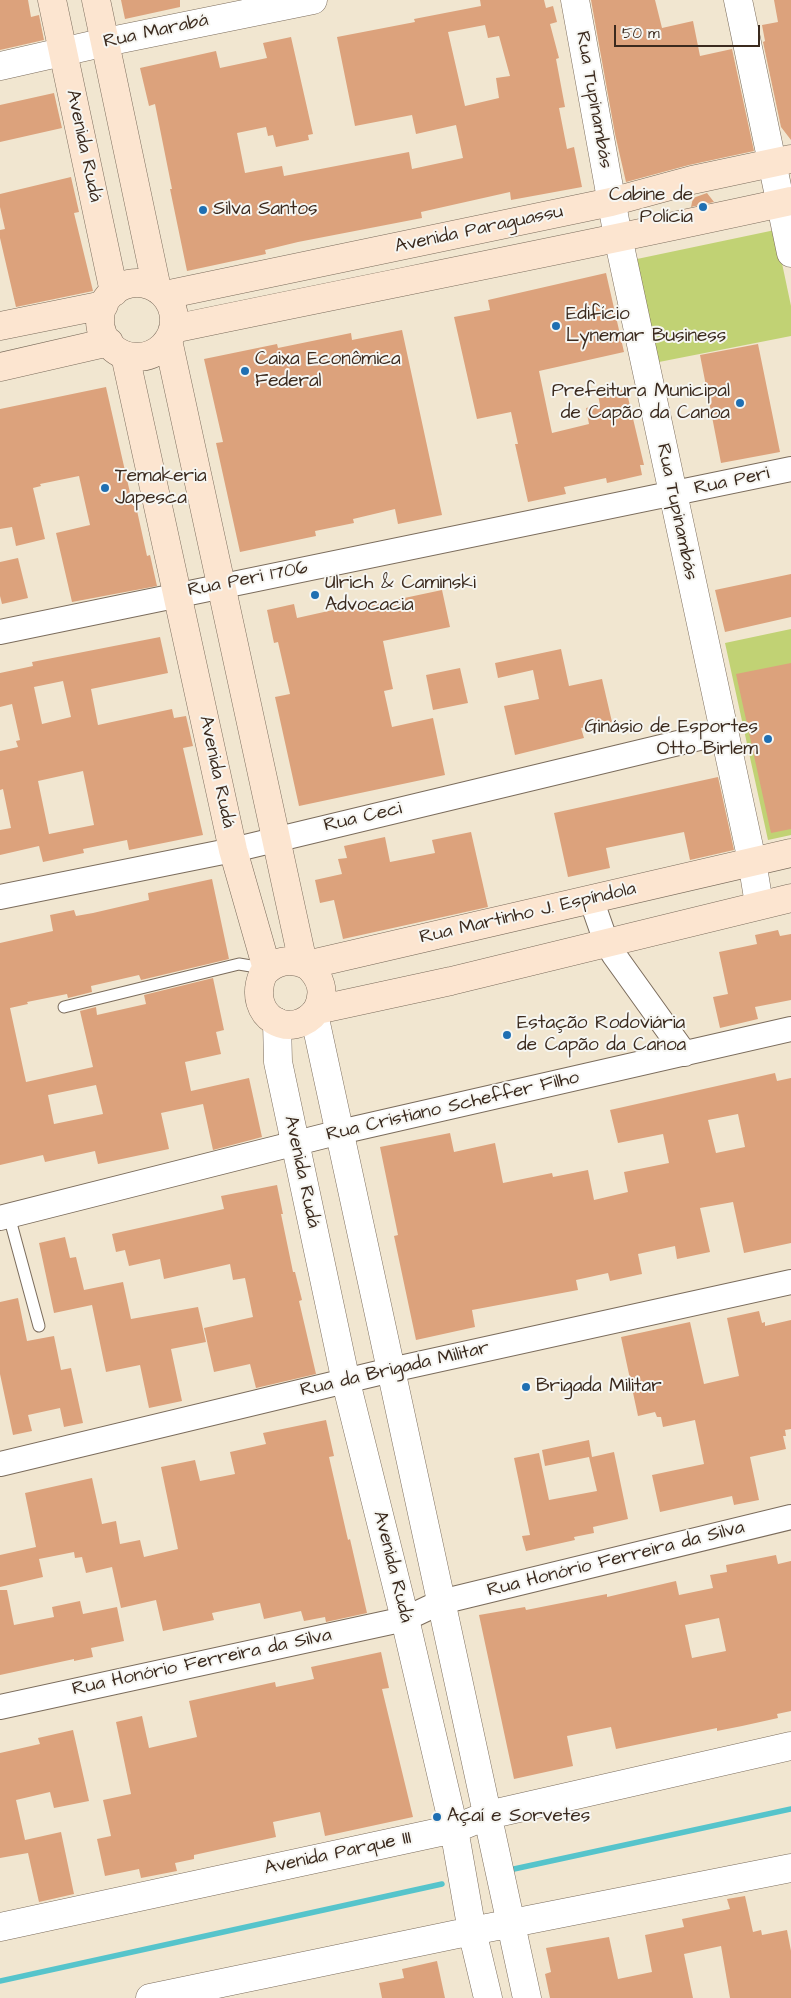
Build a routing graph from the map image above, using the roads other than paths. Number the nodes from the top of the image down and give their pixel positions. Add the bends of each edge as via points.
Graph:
1 (52, 0) edge
2 (96, 0) edge
3 (313, 0) edge
4 (575, 0) edge
5 (738, 0) edge
6 (106, 42) junction
7 (64, 52) junction
8 (0, 66) edge
9 (781, 162) edge
10 (611, 202) junction
11 (786, 202) edge
12 (618, 237) junction
13 (791, 252) edge
14 (161, 292) junction
15 (109, 298) junction
16 (0, 326) edge
17 (171, 335) junction
18 (117, 348) junction
19 (0, 367) edge
20 (791, 469) edge
21 (672, 494) junction
22 (221, 585) junction
23 (178, 594) junction
24 (0, 632) edge
25 (724, 732) junction
26 (275, 838) junction
27 (233, 850) junction
28 (791, 853) edge
29 (752, 861) junction
30 (0, 897) edge
31 (791, 898) edge
32 (591, 899) junction
33 (759, 904) junction
34 (606, 942) junction
35 (305, 964) junction
36 (265, 971) junction
37 (64, 1007) dead end
38 (316, 1012) junction
39 (277, 1022) junction
40 (791, 1029) edge
41 (685, 1054) junction
42 (340, 1132) junction
43 (296, 1145) junction
44 (5, 1217) edge
45 (791, 1282) edge
46 (40, 1326) dead end
47 (391, 1370) junction
48 (346, 1382) junction
49 (0, 1464) edge
50 (791, 1517) edge
51 (442, 1602) junction
52 (405, 1619) junction
53 (0, 1707) edge
54 (791, 1746) edge
55 (488, 1815) junction
56 (454, 1829) junction
57 (791, 1868) edge
58 (511, 1924) junction
59 (0, 1927) edge
60 (472, 1931) junction
61 (150, 1998) edge
62 (488, 1998) edge
63 (527, 1998) edge

1 - 7 main road, Avenida Rudá
2 - 6 main road
3 - 6 street, Rua Marabá
4 - 10 street, Rua Tupinambás
5 - 9 street
6 - 7 street, Rua Marabá
6 - 14 main road
7 - 8 street, Rua Marabá
7 - 15 main road, Avenida Rudá
9 - 10 main road, Avenida Paraguassu via 692,180
9 - 11 street
10 - 12 street, Rua Tupinambás
10 - 14 main road, Avenida Paraguassu
11 - 12 main road, Avenida Paraguassu
11 - 13 street
12 - 17 main road, Avenida Paraguassu
12 - 21 street, Rua Tupinambás
14 - 15 main road via 144,283 132,283 120,287
14 - 17 main road via 173,311
15 - 16 main road
15 - 18 main road via 100,316 101,328
17 - 18 main road via 160,349 149,355 137,357
17 - 22 main road, Avenida Rudá
18 - 19 main road
18 - 23 main road, Avenida Rudá
20 - 21 street, Rua Peri
21 - 22 street, Rua Peri 1706
21 - 25 street, Rua Tupinambás
22 - 23 street, Rua Peri 1706
22 - 26 main road, Avenida Rudá
23 - 24 street, Rua Peri 1706
23 - 27 main road, Avenida Rudá
25 - 26 street, Rua Ceci
25 - 29 street, Rua Tupinambás
26 - 27 street, Rua Ceci
26 - 35 main road, Avenida Rudá
27 - 30 street, Rua Ceci
27 - 36 main road, Avenida Rudá
28 - 29 main road, Rua Martinho J. Espíndola
29 - 32 main road, Rua Martinho J. Espíndola
29 - 33 street, Rua Tupinambás
31 - 33 main road
32 - 34 street
32 - 35 main road, Rua Martinho J. Espíndola
33 - 34 main road
34 - 38 main road
34 - 41 street
35 - 36 main road, Rua Martinho J. Espíndola via 288,960
35 - 38 main road, Avenida Rudá via 320,981 322,992
36 - 37 lane via 239,964
36 - 39 main road, Avenida Rudá via 258,994 260,1006
38 - 39 main road via 302,1022
38 - 42 street, Avenida Rudá
39 - 43 street, Avenida Rudá via 278,1062
40 - 41 street, Rua Cristiano Scheffer Filho
41 - 42 street, Rua Cristiano Scheffer Filho
42 - 43 street, Rua Cristiano Scheffer Filho
42 - 47 street, Avenida Rudá
43 - 44 street, Rua Cristiano Scheffer Filho
43 - 48 street, Avenida Rudá
44 - 46 lane
45 - 47 street, Rua da Brigada Militar
47 - 48 street, Rua da Brigada Militar
47 - 51 street, Avenida Rudá
48 - 49 street, Rua da Brigada Militar
48 - 52 street, Avenida Rudá
50 - 51 street, Rua Honório Ferreira da Silva
51 - 52 street, Rua Honório Ferreira da Silva
51 - 55 street, Avenida Rudá
52 - 53 street, Rua Honório Ferreira da Silva
52 - 56 street, Avenida Rudá
54 - 55 street, Avenida Parque III
55 - 56 street, Avenida Parque III
55 - 58 street, Avenida Rudá
56 - 59 street, Avenida Parque III
56 - 60 street, Avenida Rudá
57 - 58 street
58 - 60 street
58 - 63 street, Avenida Rudá
60 - 61 street
60 - 62 street, Avenida Rudá

